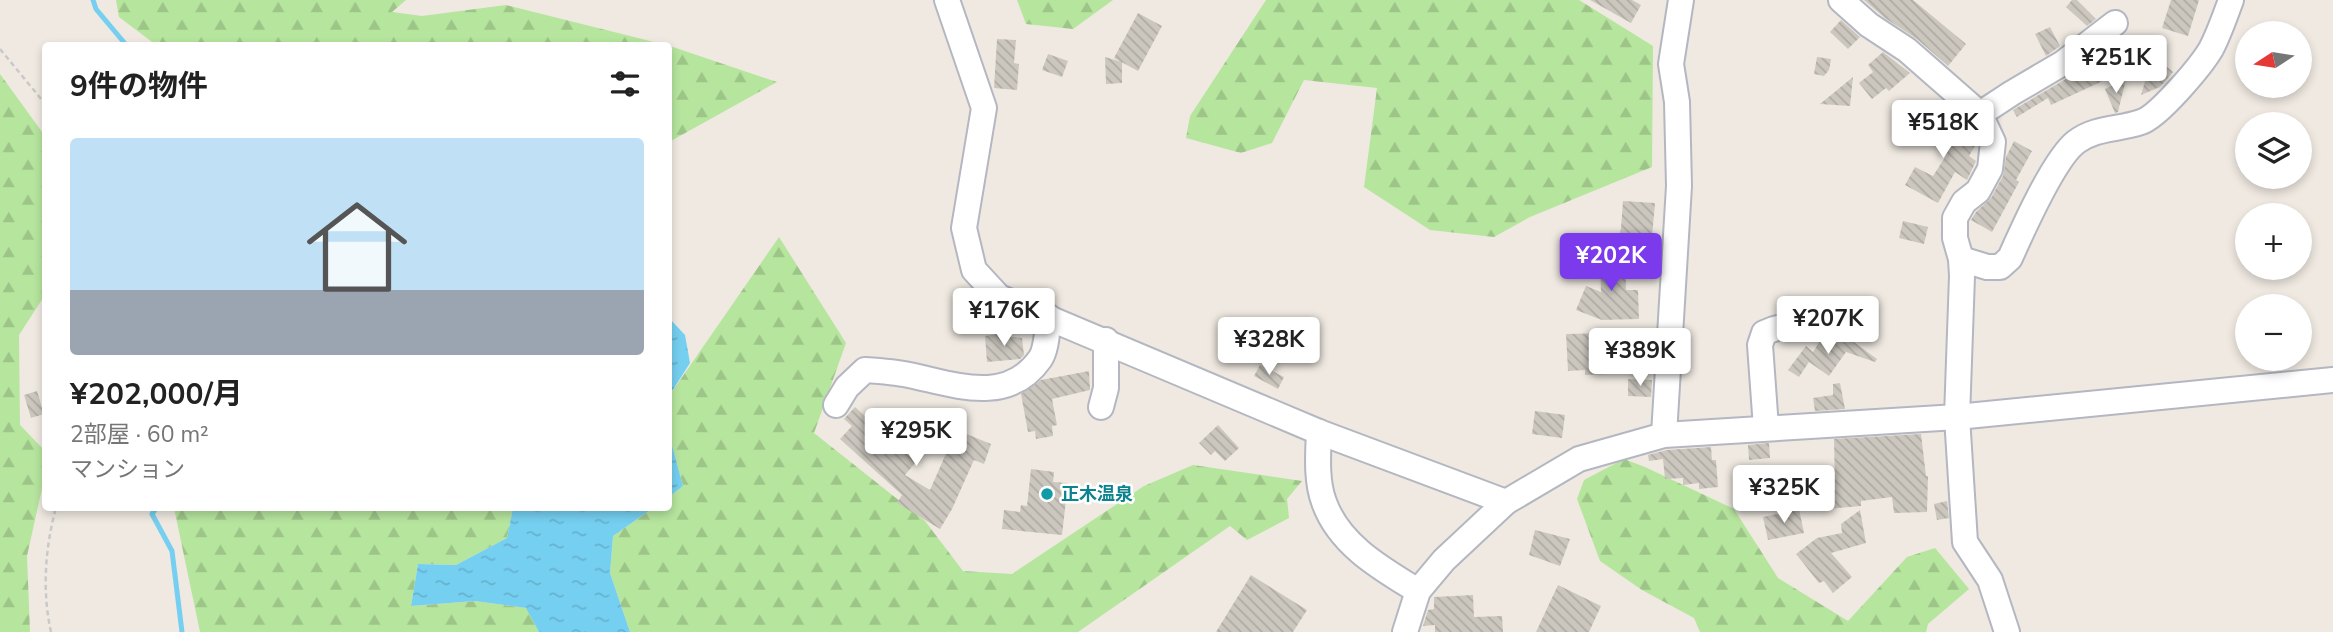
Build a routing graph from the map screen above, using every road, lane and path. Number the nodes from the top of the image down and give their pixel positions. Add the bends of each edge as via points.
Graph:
1 (947, 0) edge
2 (1681, 0) edge
3 (1841, 0) edge
4 (2231, 0) edge
5 (2115, 23) dead end
6 (0, 49) edge
7 (42, 100) edge
8 (1980, 114) junction
9 (1961, 259) junction
10 (1049, 317) junction
11 (1835, 328) dead end
12 (1106, 340) junction
13 (2333, 380) edge
14 (836, 405) dead end
15 (1101, 407) dead end
16 (1957, 417) junction
17 (1766, 428) junction
18 (1320, 432) junction
19 (1664, 435) junction
20 (1506, 502) junction
21 (55, 511) edge
22 (1418, 591) junction
23 (51, 632) edge
24 (1405, 632) edge
25 (2007, 632) edge

1 - 10 street via 984,108 964,228 974,270 999,297
2 - 19 street via 1671,64 1677,102 1679,186
3 - 8 street
4 - 9 street via 2211,50 2179,90 2144,121 2092,133 2059,161 2010,258 2000,267
5 - 8 street via 2063,63
6 - 7 path
8 - 9 street via 1993,152 1978,191 1964,202 1955,219
9 - 16 street
10 - 12 street
10 - 14 street via 1042,357 1025,374 1000,387 970,389 865,370
11 - 17 street via 1800,325 1764,333 1760,345
12 - 15 street via 1106,388
12 - 18 street
13 - 16 street
16 - 17 street
16 - 25 street via 1965,542 1990,580
17 - 19 street
18 - 20 street
18 - 22 street via 1318,463 1324,502 1340,531 1370,562
19 - 20 street via 1579,459
20 - 22 street
21 - 23 path via 46,587
22 - 24 street

